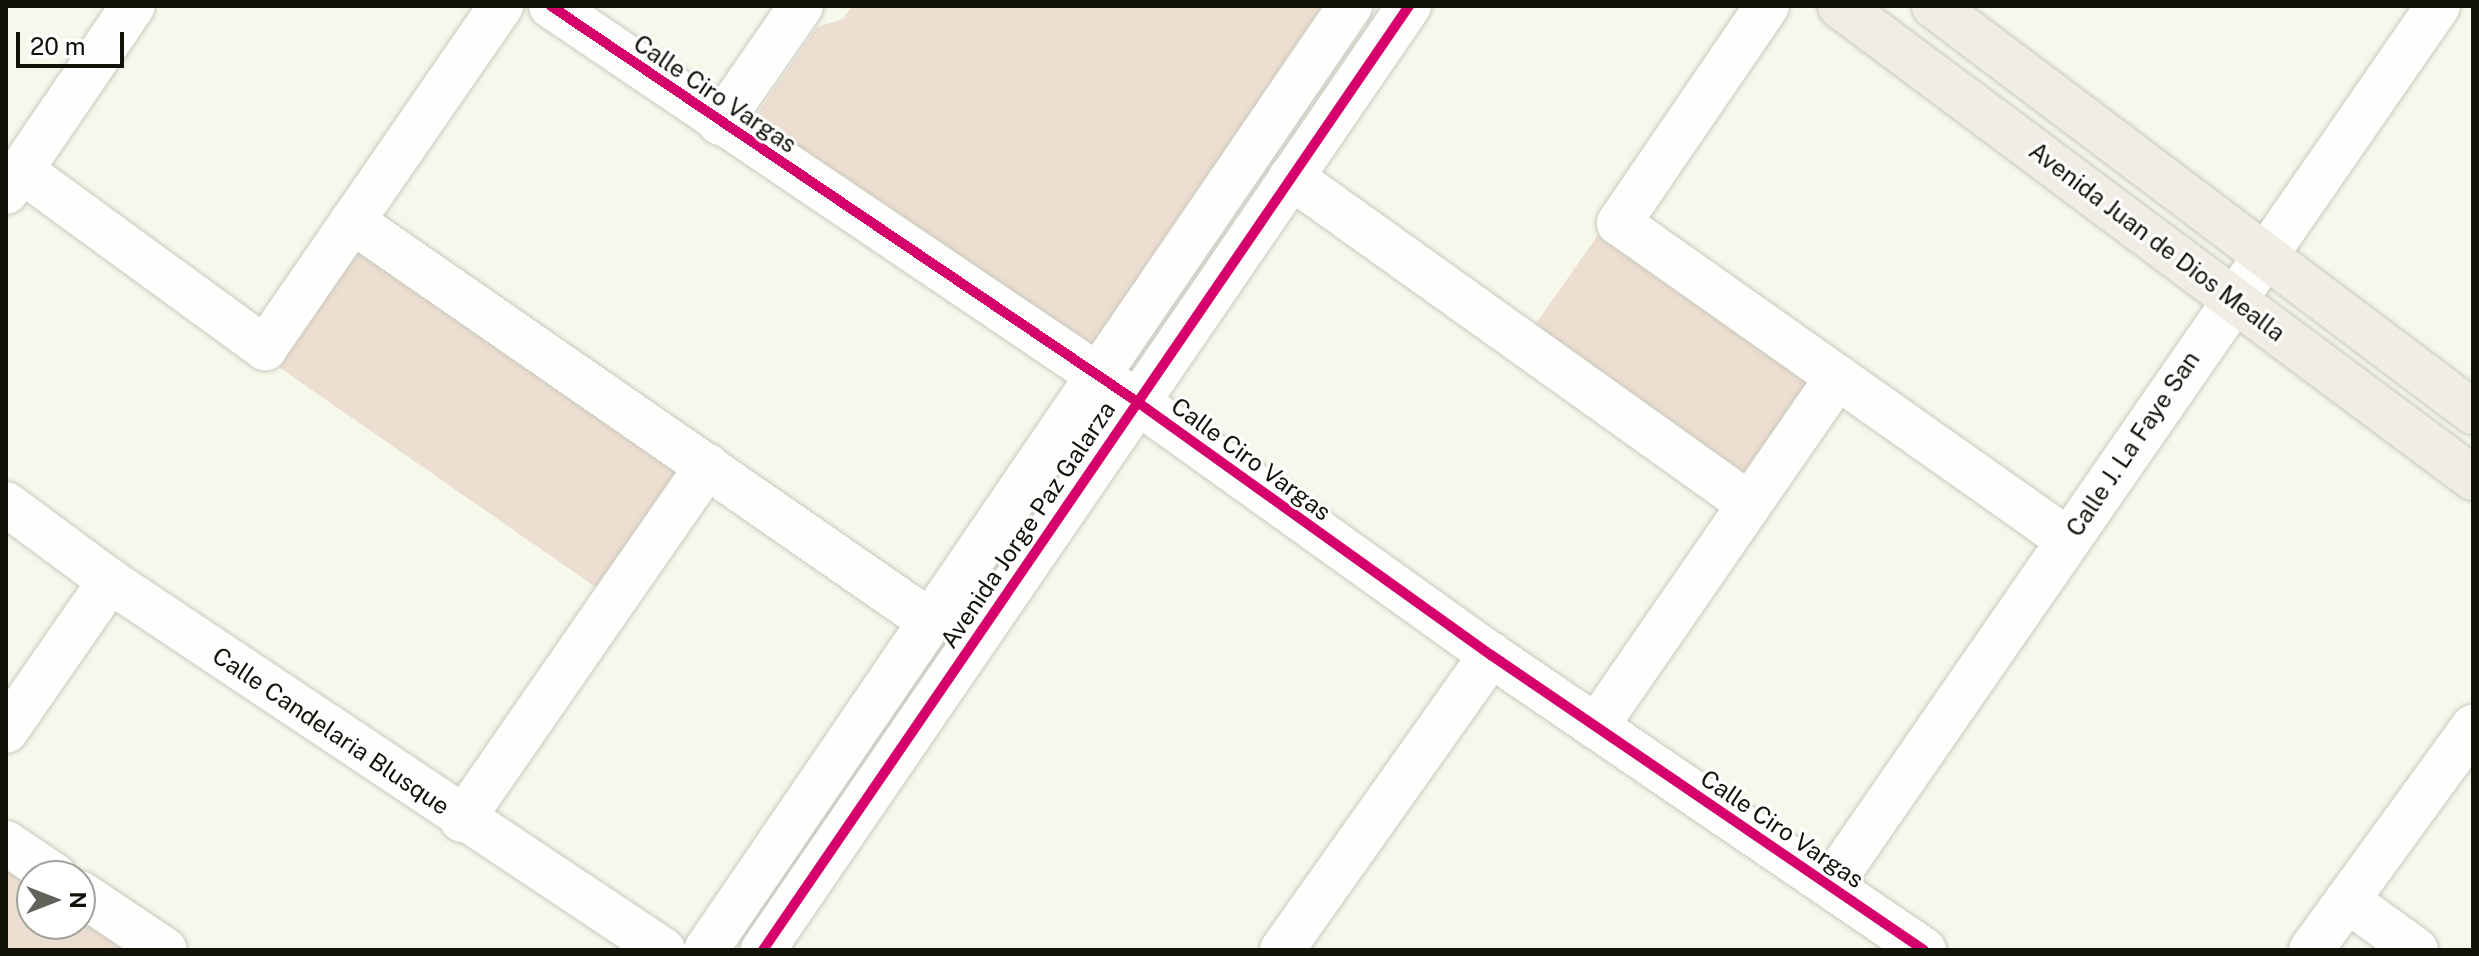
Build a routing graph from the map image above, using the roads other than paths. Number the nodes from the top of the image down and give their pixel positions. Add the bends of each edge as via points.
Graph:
1 (133, 6) edge
2 (501, 6) edge
3 (551, 6) edge
4 (801, 6) edge
5 (1350, 6) edge
6 (1409, 6) edge
7 (1767, 6) edge
8 (1840, 6) edge
9 (2438, 6) edge
10 (1937, 7) edge
11 (720, 123) junction
12 (1291, 177) junction
13 (14, 181) edge
14 (352, 221) junction
15 (2264, 255) junction
16 (2232, 298) junction
17 (1099, 375) junction
18 (1837, 377) junction
19 (1136, 401) junction
20 (2473, 412) edge
21 (707, 466) junction
22 (2473, 478) edge
23 (6, 504) edge
24 (1749, 504) junction
25 (2068, 540) junction
26 (110, 581) junction
27 (931, 622) junction
28 (1491, 655) junction
29 (1596, 727) junction
30 (2473, 727) edge
31 (6, 731) edge
32 (462, 820) junction
33 (6, 843) edge
34 (31, 860) edge
35 (1831, 884) junction
36 (2347, 900) junction
37 (96, 904) edge
38 (165, 950) edge
39 (663, 950) edge
40 (706, 950) edge
41 (763, 950) edge
42 (1282, 950) edge
43 (1924, 950) edge
44 (2311, 950) edge
45 (2416, 950) edge

1 - 13 street
2 - 14 street
3 - 11 street, Calle Ciro Vargas
4 - 11 street
5 - 17 street, Avenida Jorge Paz Galarza
6 - 12 street, Avenida Jorge Paz Galarza
7 - 18 street via 1619,223
8 - 16 main road, Avenida Juan de Dios Mealla
9 - 15 street, Calle J. La Faye San
10 - 15 main road
11 - 17 street, Calle Ciro Vargas
12 - 19 street, Avenida Jorge Paz Galarza
12 - 24 street
13 - 14 street via 265,348
14 - 21 street
15 - 16 street, Calle J. La Faye San
15 - 20 main road
16 - 22 main road, Avenida Juan de Dios Mealla
16 - 25 street, Calle J. La Faye San
17 - 19 street, Calle Ciro Vargas
17 - 27 street, Avenida Jorge Paz Galarza
18 - 24 street
18 - 25 street
19 - 28 street, Calle Ciro Vargas
19 - 41 street, Avenida Jorge Paz Galarza
21 - 27 street
21 - 32 street
23 - 26 street, Calle Candelaria Blusque
24 - 29 street
25 - 35 street, Calle J. La Faye San
26 - 31 street
26 - 32 street, Calle Candelaria Blusque
27 - 40 street, Avenida Jorge Paz Galarza
28 - 29 street, Calle Ciro Vargas
28 - 42 street
29 - 35 street, Calle Ciro Vargas
30 - 36 street
32 - 39 street, Calle Candelaria Blusque
33 - 34 street
35 - 43 street, Calle Ciro Vargas
36 - 44 street
36 - 45 street
37 - 38 street

